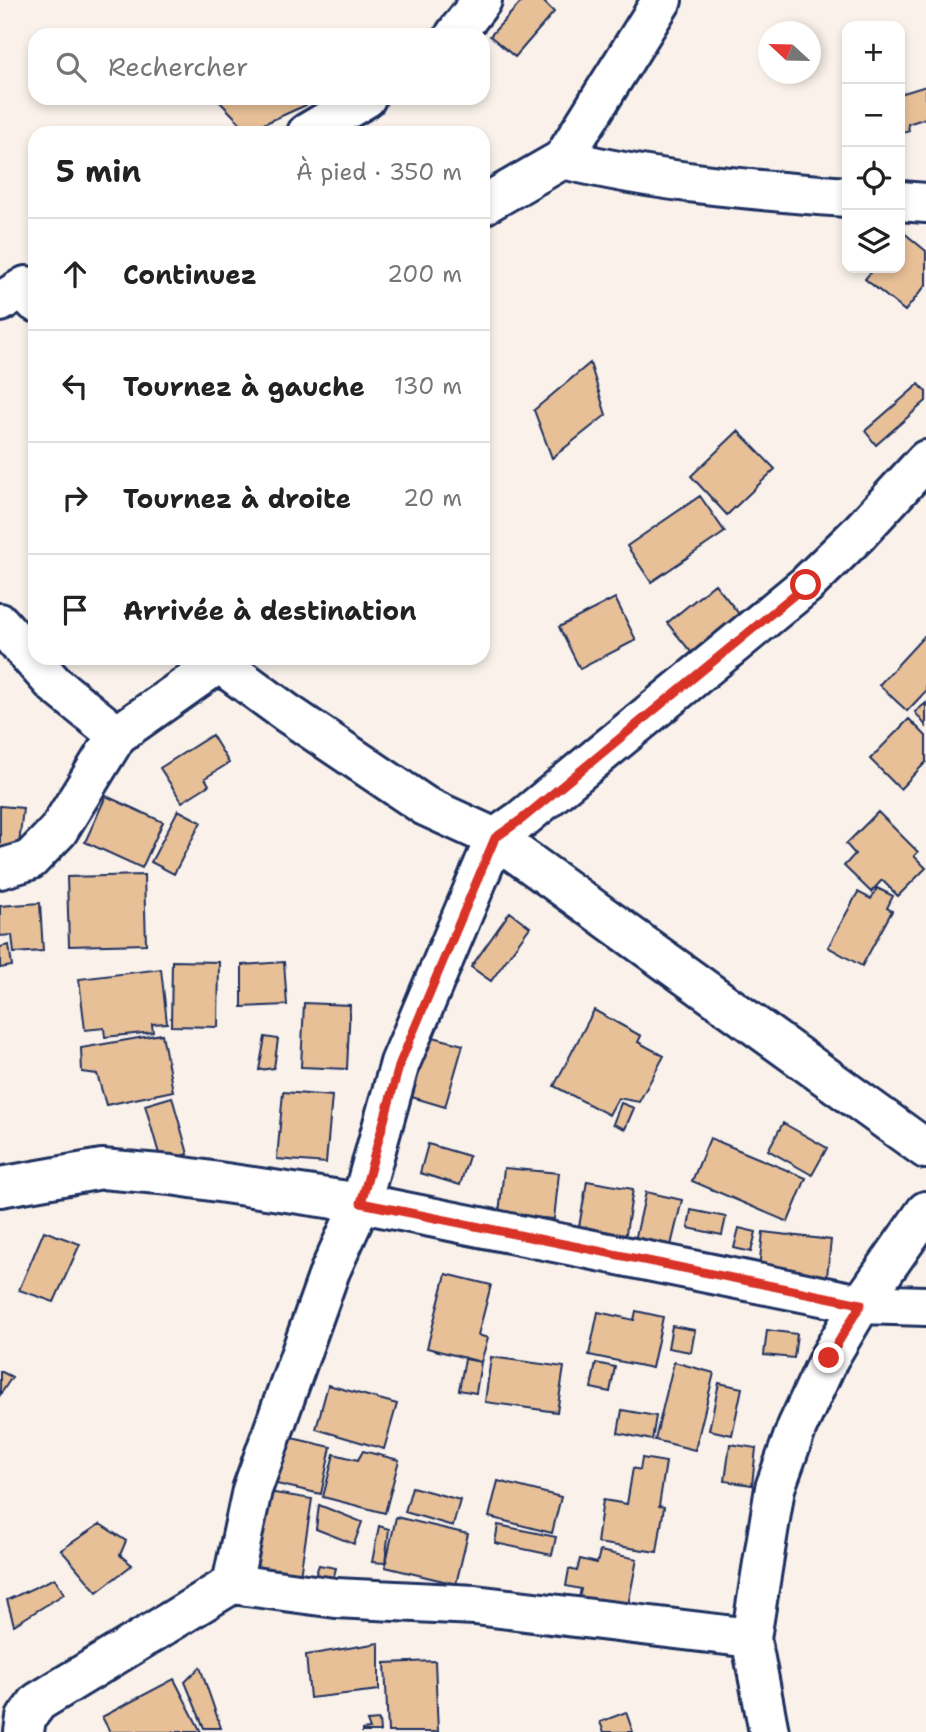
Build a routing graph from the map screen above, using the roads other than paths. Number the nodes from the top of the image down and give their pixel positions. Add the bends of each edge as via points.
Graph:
1 (482, 0) edge
2 (662, 0) edge
3 (460, 28) edge
4 (354, 105) edge
5 (319, 126) edge
6 (563, 159) junction
7 (842, 197) edge
8 (490, 201) edge
9 (905, 201) edge
10 (926, 203) edge
11 (926, 460) edge
12 (0, 623) edge
13 (28, 655) edge
14 (37, 665) edge
15 (214, 665) edge
16 (227, 665) edge
17 (117, 735) junction
18 (495, 838) junction
19 (0, 869) edge
20 (926, 1149) edge
21 (0, 1187) edge
22 (361, 1203) junction
23 (926, 1211) edge
24 (861, 1304) junction
25 (926, 1306) edge
26 (232, 1584) junction
27 (751, 1638) junction
28 (24, 1732) edge
29 (769, 1732) edge

1 - 3 street
2 - 6 street
4 - 5 street
6 - 7 street via 744,189
6 - 8 street
9 - 10 street
11 - 18 street via 806,585
12 - 13 street
14 - 17 street
15 - 17 street
16 - 18 street via 287,713 425,806
17 - 19 street via 58,831 30,860
18 - 20 street
18 - 22 street via 400,1063
21 - 22 street via 102,1169
22 - 24 street
22 - 26 street via 330,1270 252,1490
23 - 24 street
24 - 25 street
24 - 27 street via 829,1358 775,1488
26 - 27 street via 336,1598 475,1605
26 - 28 street via 38,1702 26,1717
27 - 29 street

